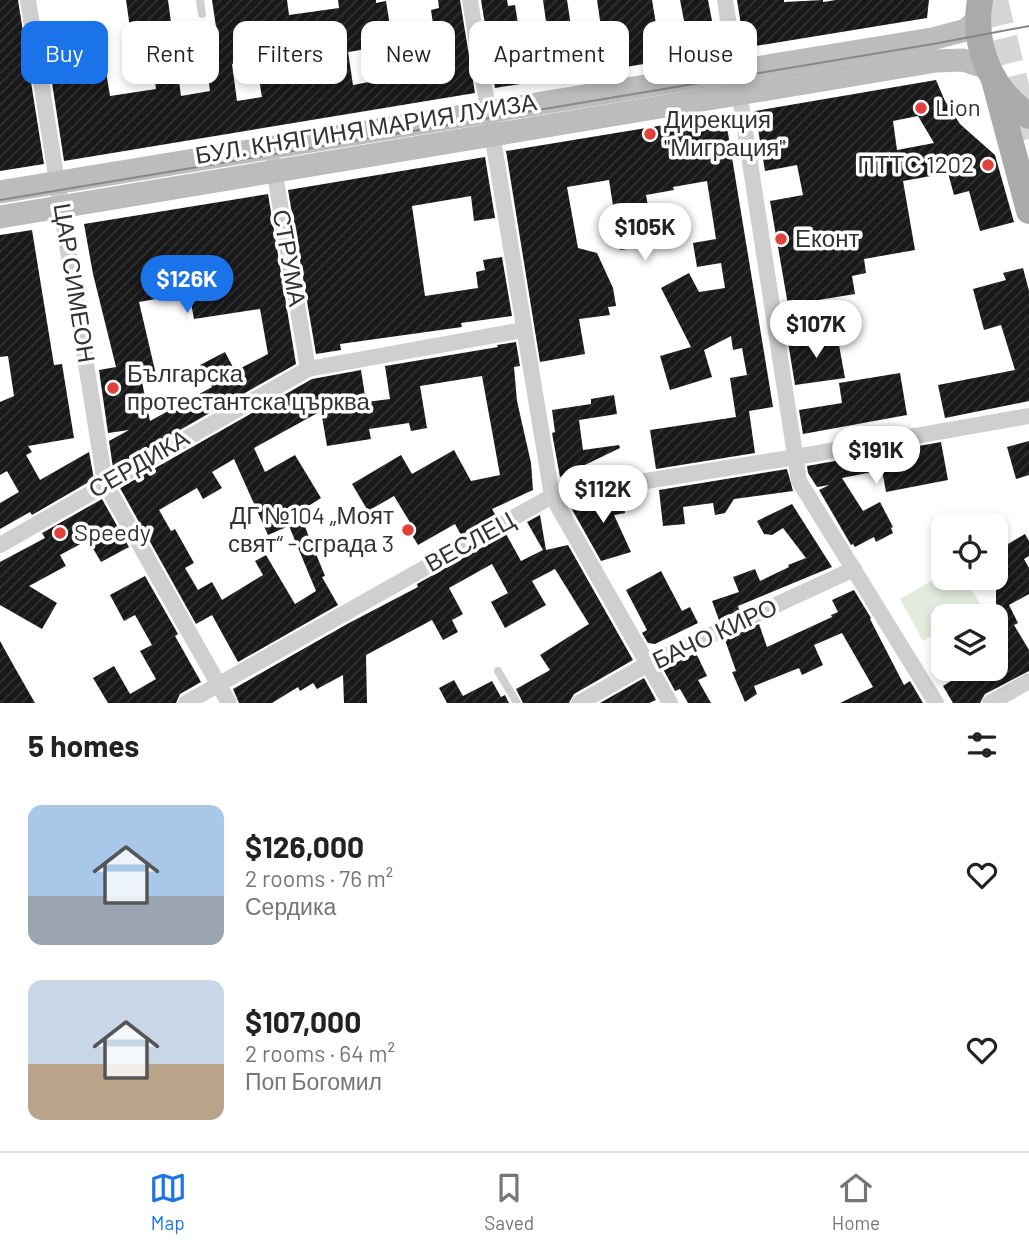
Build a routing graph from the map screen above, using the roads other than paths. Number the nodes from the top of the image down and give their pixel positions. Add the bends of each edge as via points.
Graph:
1 (28, 0) edge
2 (200, 0) edge
3 (470, 0) edge
4 (725, 0) edge
5 (979, 9) edge
6 (202, 13) dead end
7 (729, 21) edge
8 (757, 67) edge
9 (652, 84) edge
10 (739, 84) edge
11 (1005, 91) edge
12 (741, 94) junction
13 (488, 111) junction
14 (492, 135) junction
15 (271, 147) junction
16 (275, 171) junction
17 (58, 182) junction
18 (0, 192) edge
19 (62, 206) junction
20 (1029, 211) edge
21 (0, 217) edge
22 (523, 330) junction
23 (308, 369) junction
24 (1029, 416) edge
25 (796, 457) junction
26 (105, 483) junction
27 (552, 496) junction
28 (0, 544) edge
29 (854, 569) junction
30 (648, 664) junction
31 (498, 671) dead end
32 (1029, 681) edge
33 (218, 684) junction
34 (186, 703) edge
35 (229, 703) edge
36 (517, 703) edge
37 (579, 703) edge
38 (670, 703) edge
39 (936, 703) edge
40 (990, 703) edge

1 - 17 street, ЦАР СИМЕОН
2 - 6 lane
3 - 13 street
4 - 7 street
5 - 8 main road, БУЛ. КНЯГИНЯ МАРИЯ ЛУИЗА via 967,30 955,35
5 - 11 main road via 980,43
9 - 13 main road, БУЛ. КНЯГИНЯ МАРИЯ ЛУИЗА
10 - 12 street
11 - 12 main road, БУЛ. КНЯГИНЯ МАРИЯ ЛУИЗА via 955,59
11 - 20 main road
12 - 14 main road, БУЛ. КНЯГИНЯ МАРИЯ ЛУИЗА
12 - 25 street
13 - 14 street
13 - 15 main road, БУЛ. КНЯГИНЯ МАРИЯ ЛУИЗА
14 - 16 main road, БУЛ. КНЯГИНЯ МАРИЯ ЛУИЗА
14 - 22 street
15 - 16 street, СТРУМА
15 - 17 main road, БУЛ. КНЯГИНЯ МАРИЯ ЛУИЗА
16 - 19 main road, БУЛ. КНЯГИНЯ МАРИЯ ЛУИЗА
16 - 23 street, СТРУМА
17 - 18 main road, БУЛ. КНЯГИНЯ МАРИЯ ЛУИЗА
17 - 19 street, ЦАР СИМЕОН
19 - 21 main road, БУЛ. КНЯГИНЯ МАРИЯ ЛУИЗА
19 - 26 street, ЦАР СИМЕОН
22 - 23 street, СЕРДИКА
22 - 27 street
23 - 26 street, СЕРДИКА
24 - 25 street, ВЕСЛЕЦ
25 - 27 street, ВЕСЛЕЦ
25 - 29 street via 799,481
26 - 28 street, СЕРДИКА
26 - 33 street, ЦАР СИМЕОН
27 - 30 street
27 - 33 street, ВЕСЛЕЦ
29 - 30 street, БАЧО КИРО
29 - 39 street
30 - 37 street, БАЧО КИРО
30 - 38 street
31 - 36 lane
32 - 40 street
33 - 34 street, ВЕСЛЕЦ
33 - 35 street, ЦАР СИМЕОН

